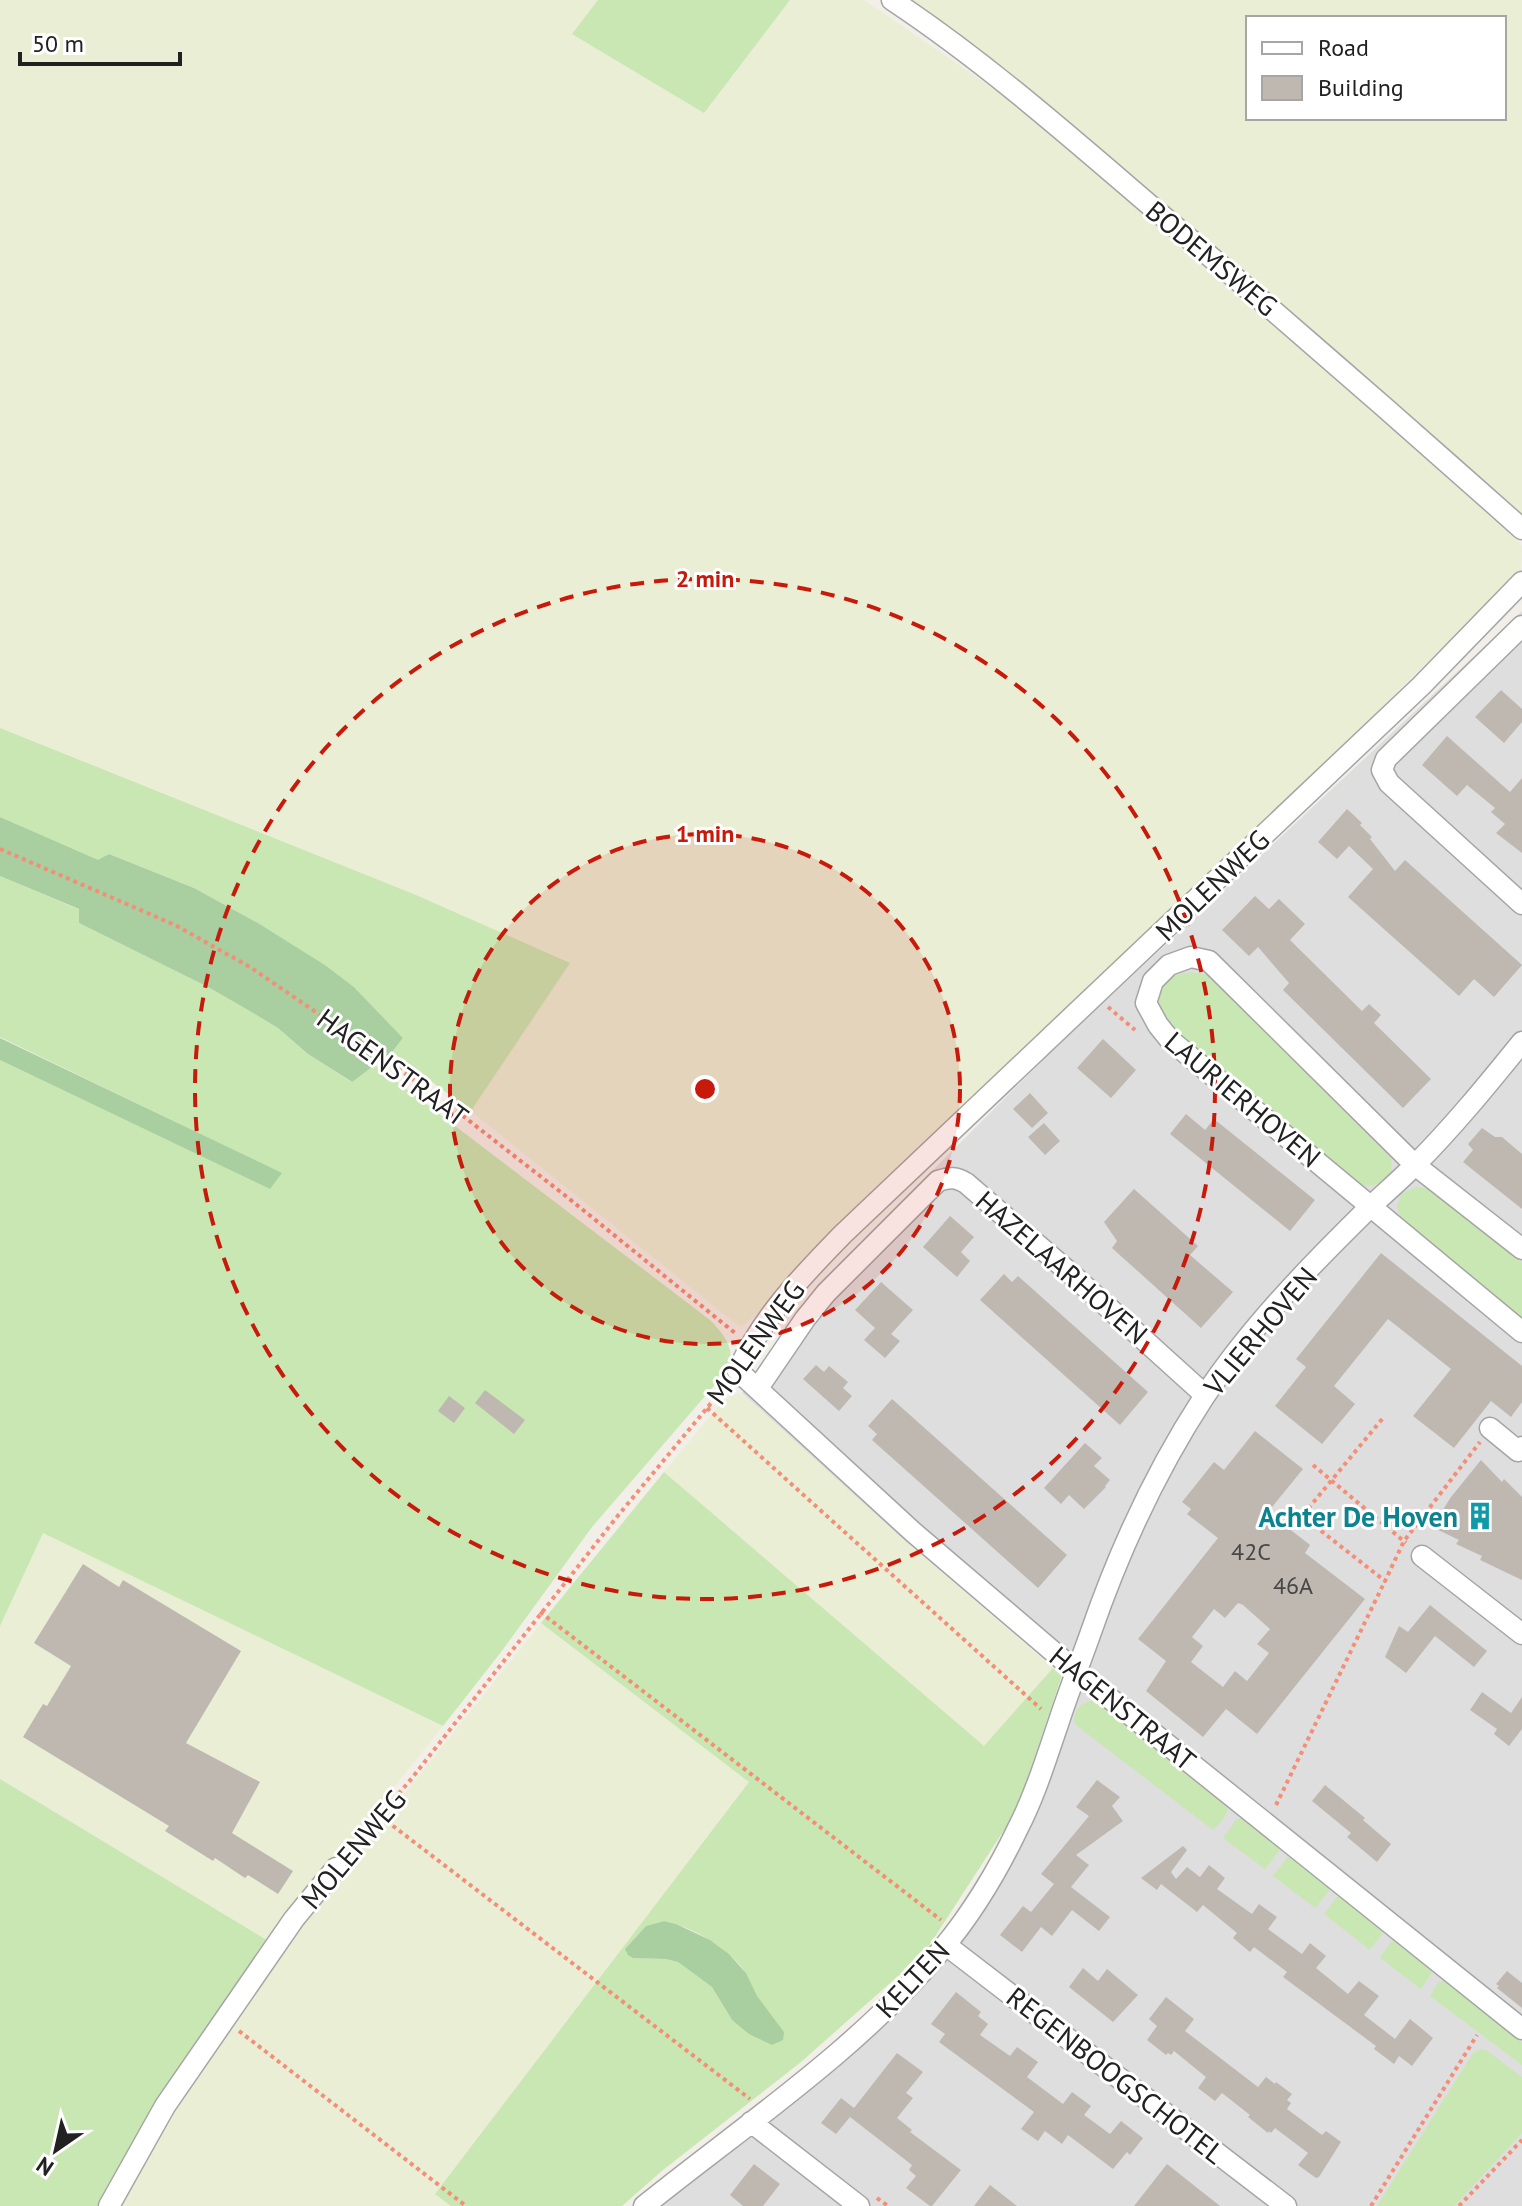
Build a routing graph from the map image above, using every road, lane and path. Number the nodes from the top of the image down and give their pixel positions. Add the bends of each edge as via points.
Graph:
1 (892, 0) edge
2 (1522, 529) edge
3 (1522, 582) edge
4 (1522, 626) edge
5 (0, 849) edge
6 (1522, 904) edge
7 (1095, 996) junction
8 (1136, 1030) dead end
9 (1522, 1042) edge
10 (1415, 1165) junction
11 (1371, 1207) junction
12 (1522, 1249) edge
13 (1522, 1332) edge
14 (749, 1345) junction
15 (738, 1371) junction
16 (758, 1388) junction
17 (1205, 1395) junction
18 (707, 1408) junction
19 (1383, 1418) dead end
20 (1490, 1428) joint
21 (1522, 1447) edge
22 (1313, 1465) dead end
23 (1331, 1481) junction
24 (1302, 1516) junction
25 (1293, 1527) dead end
26 (1404, 1541) junction
27 (1422, 1556) joint
28 (1385, 1581) junction
29 (540, 1612) junction
30 (1522, 1634) edge
31 (1077, 1672) junction
32 (1043, 1711) dead end
33 (380, 1816) junction
34 (1266, 1824) junction
35 (336, 1868) joint
36 (951, 1938) junction
37 (224, 2020) junction
38 (1522, 2029) edge
39 (1477, 2035) dead end
40 (758, 2117) junction
41 (1522, 2140) edge
42 (109, 2206) edge
43 (466, 2206) edge
44 (644, 2206) edge
45 (859, 2206) edge
46 (1286, 2206) edge
47 (1371, 2206) edge
48 (1459, 2206) edge

1 - 2 street, BODEMSWEG via 991,72 1120,179
3 - 7 street, MOLENWEG via 1421,686
4 - 6 street via 1386,759 1382,770 1389,783
5 - 14 path, HAGENSTRAAT via 175,925 250,967 463,1116
7 - 8 path
7 - 14 street, MOLENWEG via 843,1234 772,1311
9 - 10 street, VLIERHOVEN
10 - 11 street, VLIERHOVEN
10 - 11 street, LAURIERHOVEN via 1209,961 1191,957 1169,965 1153,981 1146,1003 1170,1040
10 - 12 street, LAURIERHOVEN
11 - 13 street, LAURIERHOVEN
11 - 17 street, VLIERHOVEN via 1263,1319
14 - 15 street, MOLENWEG
15 - 16 street, HAGENSTRAAT
15 - 18 path, MOLENWEG
16 - 17 street, HAZELAARHOVEN via 826,1293 938,1181 948,1178 966,1183
16 - 31 street, HAGENSTRAAT via 913,1532
17 - 31 street, VLIERHOVEN via 1126,1544
18 - 29 path, MOLENWEG
18 - 32 path
19 - 23 path
20 - 21 street via 1518,1451
20 - 26 path
22 - 23 path
23 - 24 path
23 - 26 path
24 - 25 path
24 - 28 path
26 - 27 path
26 - 28 path
27 - 30 street
28 - 34 path
29 - 33 path, MOLENWEG
29 - 36 path
31 - 34 street, HAGENSTRAAT
31 - 36 street, KELTEN via 1020,1826
33 - 35 path, MOLENWEG
33 - 40 path
34 - 38 street, HAGENSTRAAT
35 - 37 street, MOLENWEG
36 - 40 street, KELTEN via 883,2012
36 - 46 street, REGENBOOGSCHOTEL
37 - 42 street, MOLENWEG via 165,2106
37 - 43 path
39 - 47 path
40 - 44 street, KELTEN
40 - 45 street
41 - 48 path

